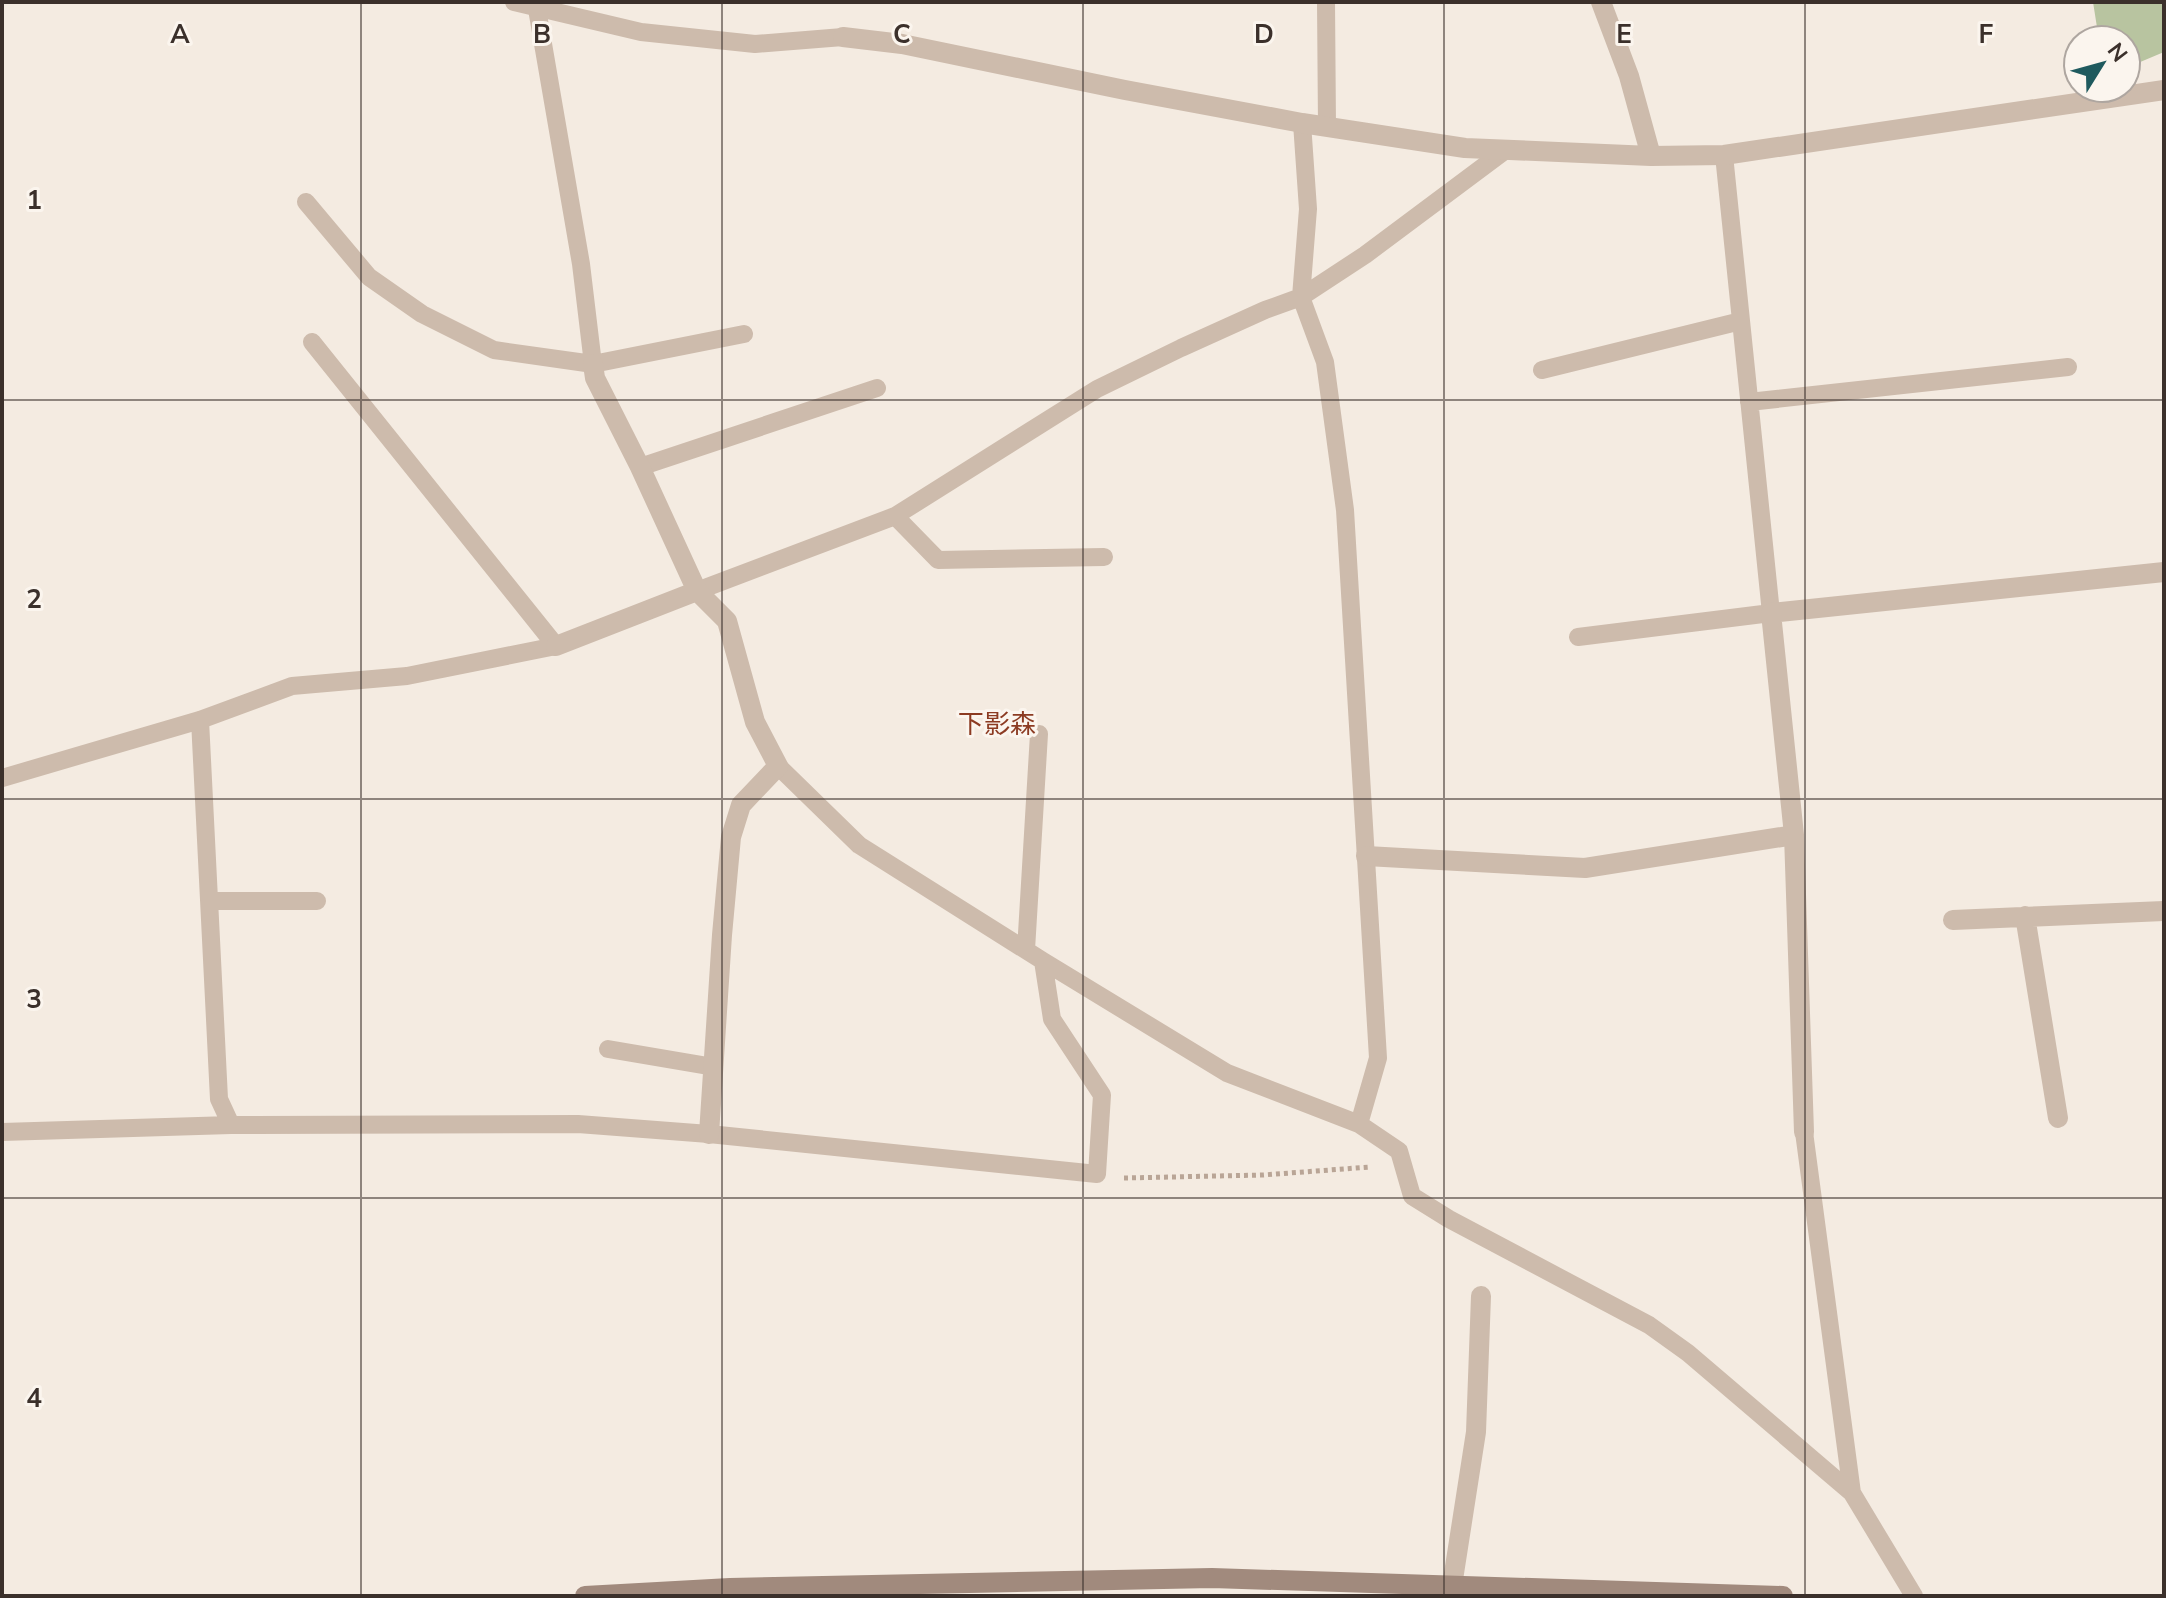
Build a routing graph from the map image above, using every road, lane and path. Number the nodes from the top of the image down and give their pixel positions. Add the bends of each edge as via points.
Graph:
1 (516, 2) edge
2 (1326, 2) edge
3 (1601, 2) edge
4 (537, 9) junction
5 (843, 37) joint
6 (2164, 90) edge
7 (1302, 123) junction
8 (1327, 127) junction
9 (1507, 149) junction
10 (1724, 155) junction
11 (1651, 156) junction
12 (306, 202) dead end
13 (1301, 297) junction
14 (1741, 321) junction
15 (744, 334) dead end
16 (312, 342) dead end
17 (593, 364) junction
18 (2068, 367) dead end
19 (1542, 370) dead end
20 (877, 388) dead end
21 (1749, 402) junction
22 (640, 467) junction
23 (895, 516) junction
24 (1104, 557) dead end
25 (2164, 572) edge
26 (697, 591) junction
27 (1771, 613) junction
28 (1578, 637) dead end
29 (556, 646) junction
30 (200, 720) junction
31 (1039, 734) dead end
32 (778, 766) junction
33 (2, 778) edge
34 (1794, 835) junction
35 (1366, 856) junction
36 (209, 901) junction
37 (317, 901) dead end
38 (2164, 911) edge
39 (2025, 916) junction
40 (1953, 920) dead end
41 (1026, 950) junction
42 (1043, 961) junction
43 (608, 1049) dead end
44 (714, 1067) junction
45 (2058, 1118) dead end
46 (1359, 1124) junction
47 (231, 1125) junction
48 (2, 1132) edge
49 (1804, 1132) joint
50 (709, 1134) junction
51 (1403, 1165) junction
52 (1097, 1174) junction
53 (1481, 1296) dead end
54 (1852, 1493) junction
55 (1452, 1586) junction
56 (1741, 1595) edge
57 (585, 1596) edge
58 (1783, 1596) edge
59 (1914, 1596) edge

1 - 4 lane
2 - 8 lane
3 - 11 street
4 - 5 lane via 641,32 755,44
4 - 17 lane
5 - 7 street
6 - 10 street
7 - 8 street
7 - 13 lane via 1308,209
8 - 9 street via 1465,148
9 - 11 street
9 - 13 lane
10 - 11 street
10 - 14 lane
12 - 17 lane via 369,277 422,314 494,350
13 - 23 lane via 1097,389
13 - 35 lane via 1325,362 1345,510
14 - 19 lane
14 - 21 lane
15 - 17 lane
16 - 29 lane
17 - 22 street
18 - 21 lane
20 - 22 lane
21 - 27 lane
22 - 26 street
23 - 24 lane via 938,560
23 - 26 lane
25 - 27 street
26 - 29 street
26 - 32 street via 727,621 755,722
27 - 28 lane
27 - 34 street
29 - 30 lane via 407,676 292,686
30 - 33 lane
30 - 36 lane
31 - 41 lane
32 - 41 lane via 859,845
32 - 44 street via 741,805 731,837
34 - 35 street via 1585,868
34 - 49 street
35 - 46 lane via 1378,1058
36 - 37 lane
36 - 47 lane via 219,1099
38 - 39 street
39 - 40 street
39 - 45 street
41 - 42 lane
42 - 46 lane via 1227,1073
42 - 52 lane via 1052,1019 1102,1095
43 - 44 lane
44 - 50 street
46 - 51 lane via 1399,1151
47 - 48 lane
47 - 50 lane via 578,1124
49 - 54 lane
50 - 52 lane
51 - 52 path via 1263,1175
51 - 54 lane via 1412,1196 1649,1325
53 - 55 street via 1476,1432
54 - 59 lane
55 - 56 street
55 - 57 street via 1212,1578
56 - 58 street

